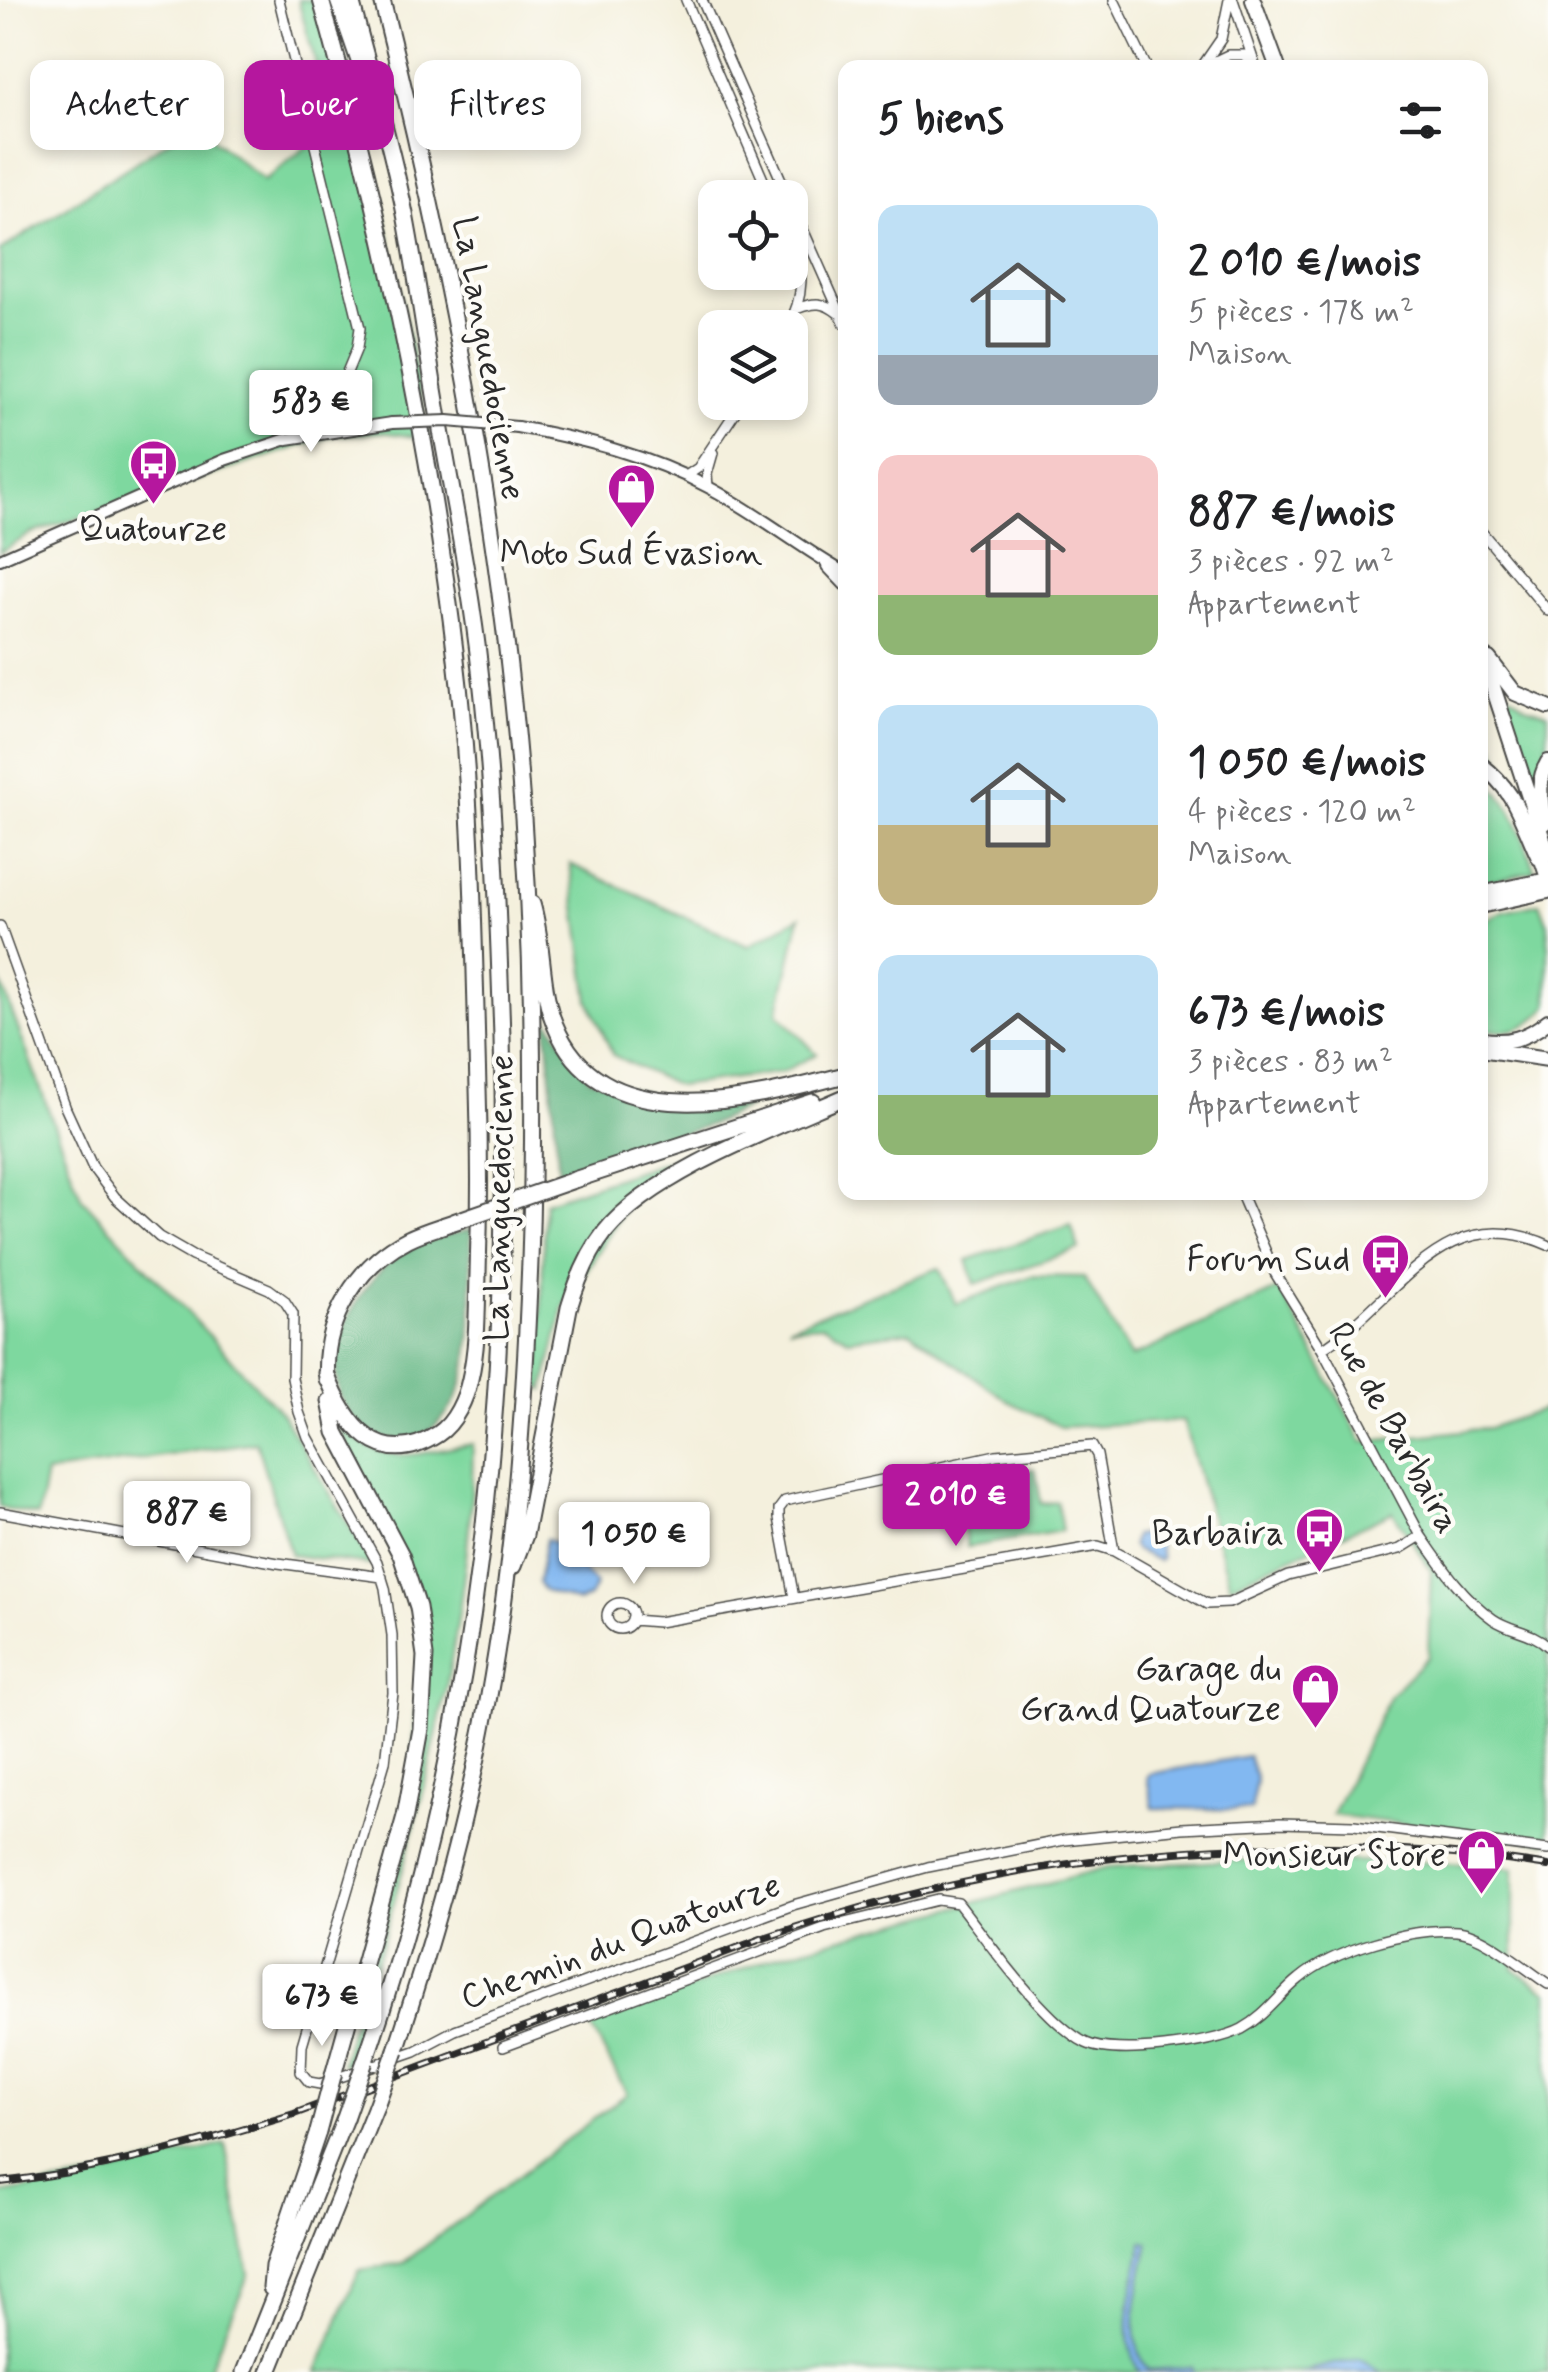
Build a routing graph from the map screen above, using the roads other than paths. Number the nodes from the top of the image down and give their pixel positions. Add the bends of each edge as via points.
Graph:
1 (278, 0) edge
2 (322, 0) edge
3 (338, 0) edge
4 (351, 0) edge
5 (382, 0) edge
6 (686, 0) edge
7 (702, 0) edge
8 (1114, 0) edge
9 (1231, 0) edge
10 (1253, 0) edge
11 (1262, 0) edge
12 (358, 60) edge
13 (366, 60) edge
14 (1143, 60) edge
15 (1207, 60) edge
16 (1218, 60) edge
17 (1249, 60) edge
18 (1253, 60) edge
19 (1275, 60) edge
20 (1283, 60) edge
21 (389, 150) edge
22 (763, 180) edge
23 (781, 180) edge
24 (808, 241) edge
25 (799, 290) edge
26 (799, 308) joint
27 (838, 308) edge
28 (838, 314) edge
29 (731, 420) edge
30 (341, 429) junction
31 (716, 446) junction
32 (686, 476) junction
33 (708, 486) junction
34 (1488, 540) edge
35 (820, 558) junction
36 (0, 559) edge
37 (838, 569) edge
38 (838, 577) edge
39 (1548, 611) edge
40 (1488, 655) edge
41 (1488, 672) edge
42 (1488, 696) edge
43 (1548, 706) edge
44 (1548, 762) edge
45 (1488, 770) edge
46 (1548, 844) edge
47 (1548, 856) edge
48 (1547, 877) edge
49 (526, 881) junction
50 (1520, 892) junction
51 (1548, 892) edge
52 (1488, 902) edge
53 (0, 926) edge
54 (1548, 1020) edge
55 (1488, 1039) edge
56 (1488, 1050) edge
57 (1548, 1059) edge
58 (838, 1080) edge
59 (838, 1082) edge
60 (838, 1096) edge
61 (838, 1097) edge
62 (765, 1117) junction
63 (1243, 1200) edge
64 (1548, 1245) edge
65 (1322, 1349) junction
66 (326, 1373) junction
67 (0, 1512) edge
68 (1421, 1536) junction
69 (1114, 1551) junction
70 (382, 1577) junction
71 (506, 1584) junction
72 (794, 1598) junction
73 (632, 1620) dead end
74 (1548, 1646) edge
75 (1548, 1850) edge
76 (1548, 1984) edge
77 (502, 2047) dead end
78 (269, 2307) junction
79 (244, 2372) edge
80 (270, 2372) edge

1 - 30 street via 360,328 338,394
2 - 66 highway via 369,174 416,402 456,661 473,911 481,1190 472,1366 464,1398 445,1430 418,1444 394,1448 373,1442 338,1406
3 - 12 highway
4 - 13 highway, La Languedocienne
5 - 49 highway, La Languedocienne via 446,274 483,484 505,626
6 - 22 street
7 - 23 street
8 - 14 street
9 - 15 street via 1221,40
9 - 18 street
10 - 19 main road
11 - 20 main road
16 - 17 street
21 - 78 highway, La Languedocienne, bridge via 466,558 498,888 505,1182 494,1442 474,1619 438,1812 395,1975
24 - 27 street
25 - 26 street
26 - 28 street via 827,304
29 - 31 street
30 - 32 street, bridge via 448,421 517,428 573,437
30 - 36 street via 224,460
31 - 32 street
31 - 33 street
32 - 33 street
33 - 35 street
34 - 39 street
35 - 37 street
35 - 38 street
40 - 43 main road via 1504,682 1526,700
41 - 47 main road
42 - 48 main road
44 - 46 main road via 1540,796
45 - 48 main road via 1515,799
48 - 50 main road
49 - 58 highway via 541,933 548,1006 572,1054 592,1075 652,1100 702,1102
49 - 71 highway, La Languedocienne via 532,1212
50 - 51 main road
50 - 52 main road
53 - 70 street, Chemin du Quatourze via 93,1168 158,1237 269,1289 293,1314 299,1412
54 - 55 main road via 1513,1040
56 - 57 main road
59 - 62 highway
60 - 62 highway
61 - 71 highway via 666,1184 603,1234 569,1308 525,1534
62 - 66 highway, bridge via 410,1238 360,1277 341,1306
63 - 65 street, Rue de Barbaira via 1275,1273
64 - 65 street via 1517,1235 1466,1238 1421,1261
65 - 68 street, Rue de Barbaira
66 - 78 highway, bridge via 336,1432 401,1555 418,1607 421,1729 406,1816 318,2132 273,2266
67 - 70 street
68 - 69 street via 1400,1549 1288,1576 1229,1603 1207,1604
68 - 74 street, Rue de Barbaira via 1495,1621
69 - 72 street via 1084,1546
69 - 72 street via 1092,1446 996,1455 785,1502 779,1518
70 - 75 street, Chemin du Quatourze via 393,1693 385,1762 302,2045 301,2072 309,2082 415,2052 455,2030 793,1905 928,1867 1064,1840 1280,1823 1354,1825
71 - 80 highway, La Languedocienne, bridge via 484,1726 443,1902 376,2106
72 - 73 street via 658,1622
76 - 77 street via 1478,1938 1422,1932 1328,1959 1239,2031 1118,2051 1086,2043 1051,2015 958,1903 938,1900 824,1928
78 - 79 highway, La Languedocienne

